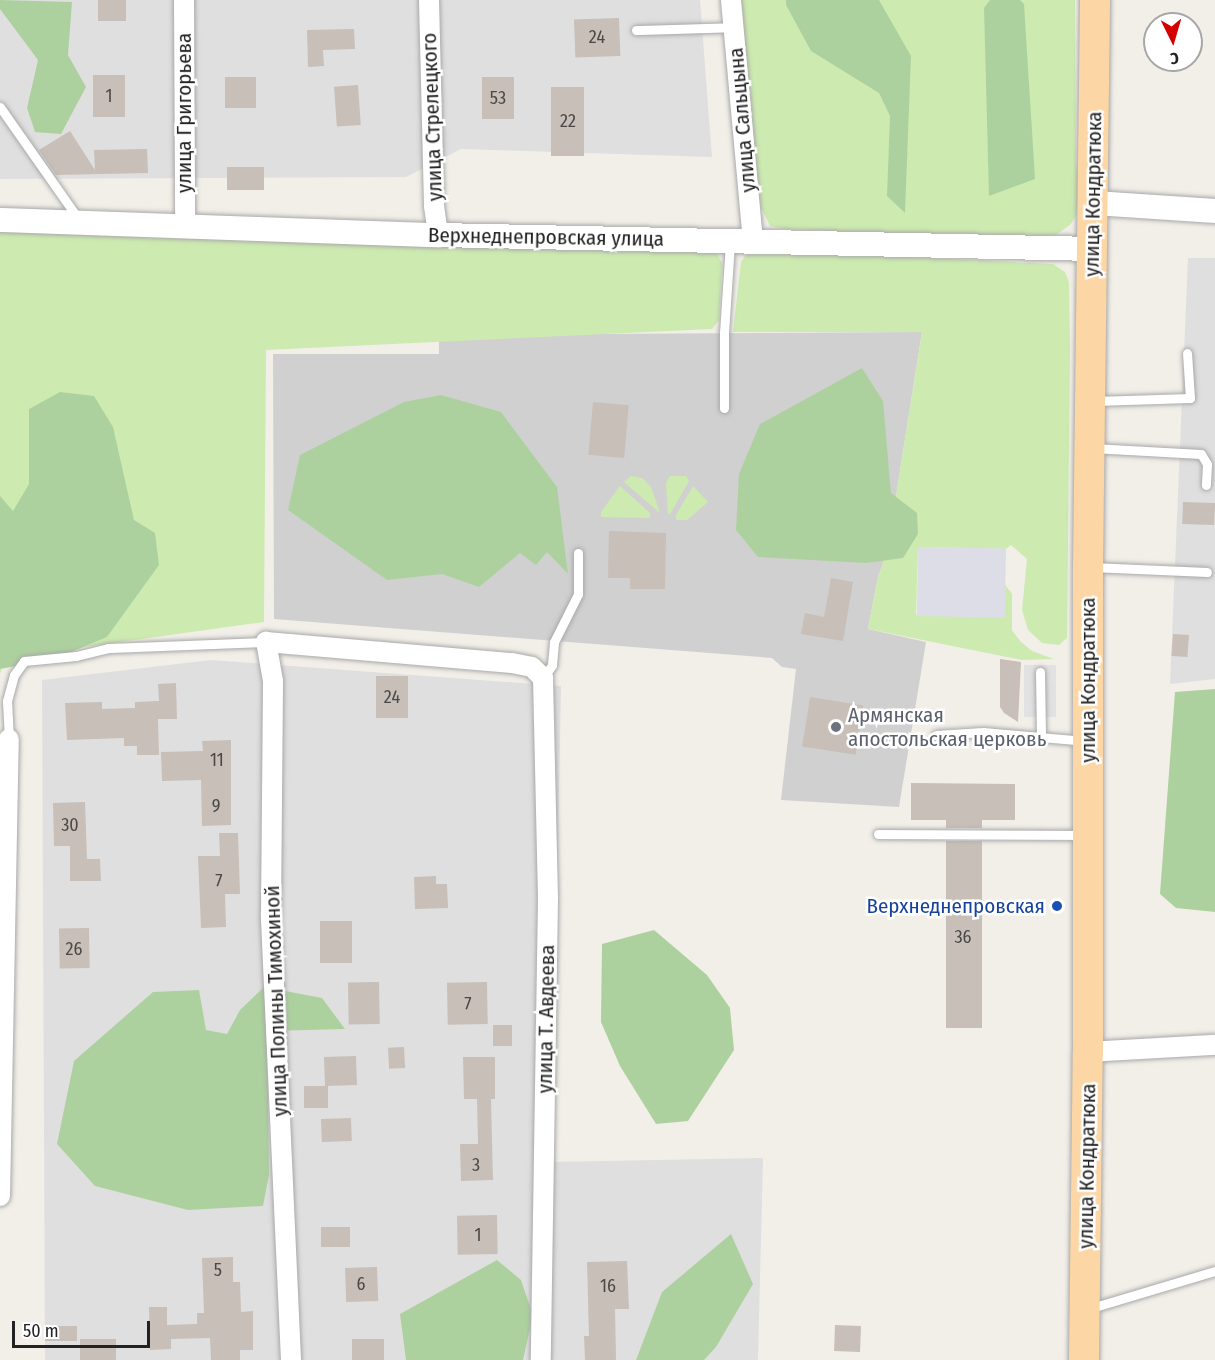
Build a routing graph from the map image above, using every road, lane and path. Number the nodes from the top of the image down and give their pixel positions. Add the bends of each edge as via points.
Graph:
1 (184, 0) edge
2 (429, 0) edge
3 (731, 0) edge
4 (1095, 0) edge
5 (735, 27) junction
6 (636, 30) dead end
7 (0, 107) edge
8 (1095, 203) junction
9 (1215, 211) edge
10 (0, 220) edge
11 (80, 222) junction
12 (184, 225) junction
13 (438, 235) junction
14 (742, 240) junction
15 (1093, 249) junction
16 (1187, 353) dead end
17 (1091, 401) junction
18 (724, 408) dead end
19 (1090, 448) junction
20 (1206, 485) dead end
21 (578, 553) dead end
22 (1088, 567) junction
23 (1207, 572) dead end
24 (266, 642) junction
25 (1040, 672) dead end
26 (543, 678) junction
27 (936, 735) dead end
28 (1041, 737) junction
29 (9, 739) joint
30 (1087, 741) junction
31 (878, 834) dead end
32 (1087, 835) junction
33 (1215, 1045) edge
34 (1088, 1052) junction
35 (0, 1196) edge
36 (1215, 1271) edge
37 (1084, 1310) junction
38 (291, 1360) edge
39 (541, 1360) edge
40 (1084, 1360) edge

1 - 12 street, улица Григорьева
2 - 13 street, улица Стрелецкого
3 - 5 street, улица Сальцына
4 - 8 main road, улица Кондратюка
5 - 6 lane
5 - 14 street, улица Сальцына
7 - 11 lane
8 - 9 street
8 - 15 main road, улица Кондратюка
10 - 11 street, Верхнеднепровская улица
11 - 12 street, Верхнеднепровская улица
12 - 13 street, Верхнеднепровская улица
13 - 14 street, Верхнеднепровская улица
14 - 15 street, Верхнеднепровская улица
14 - 18 lane via 724,333
15 - 17 main road, улица Кондратюка
16 - 17 lane via 1190,398
17 - 19 main road, улица Кондратюка
19 - 20 lane via 1201,454 1207,464
19 - 22 main road, улица Кондратюка
21 - 26 lane via 578,594 554,642 552,665
22 - 23 lane
22 - 30 main road, улица Кондратюка
24 - 26 street via 512,663 532,667
24 - 29 lane via 108,648 76,656 24,661 14,675 7,701
24 - 38 street, улица Полины Тимохиной via 273,681 271,913
25 - 28 lane
26 - 39 street, улица Т. Авдеева via 548,898
27 - 28 lane via 983,732
28 - 30 lane
29 - 35 street
30 - 32 main road, улица Кондратюка
31 - 32 lane
32 - 34 main road, улица Кондратюка
33 - 34 street
34 - 37 main road, улица Кондратюка
36 - 37 lane
37 - 40 main road, улица Кондратюка

